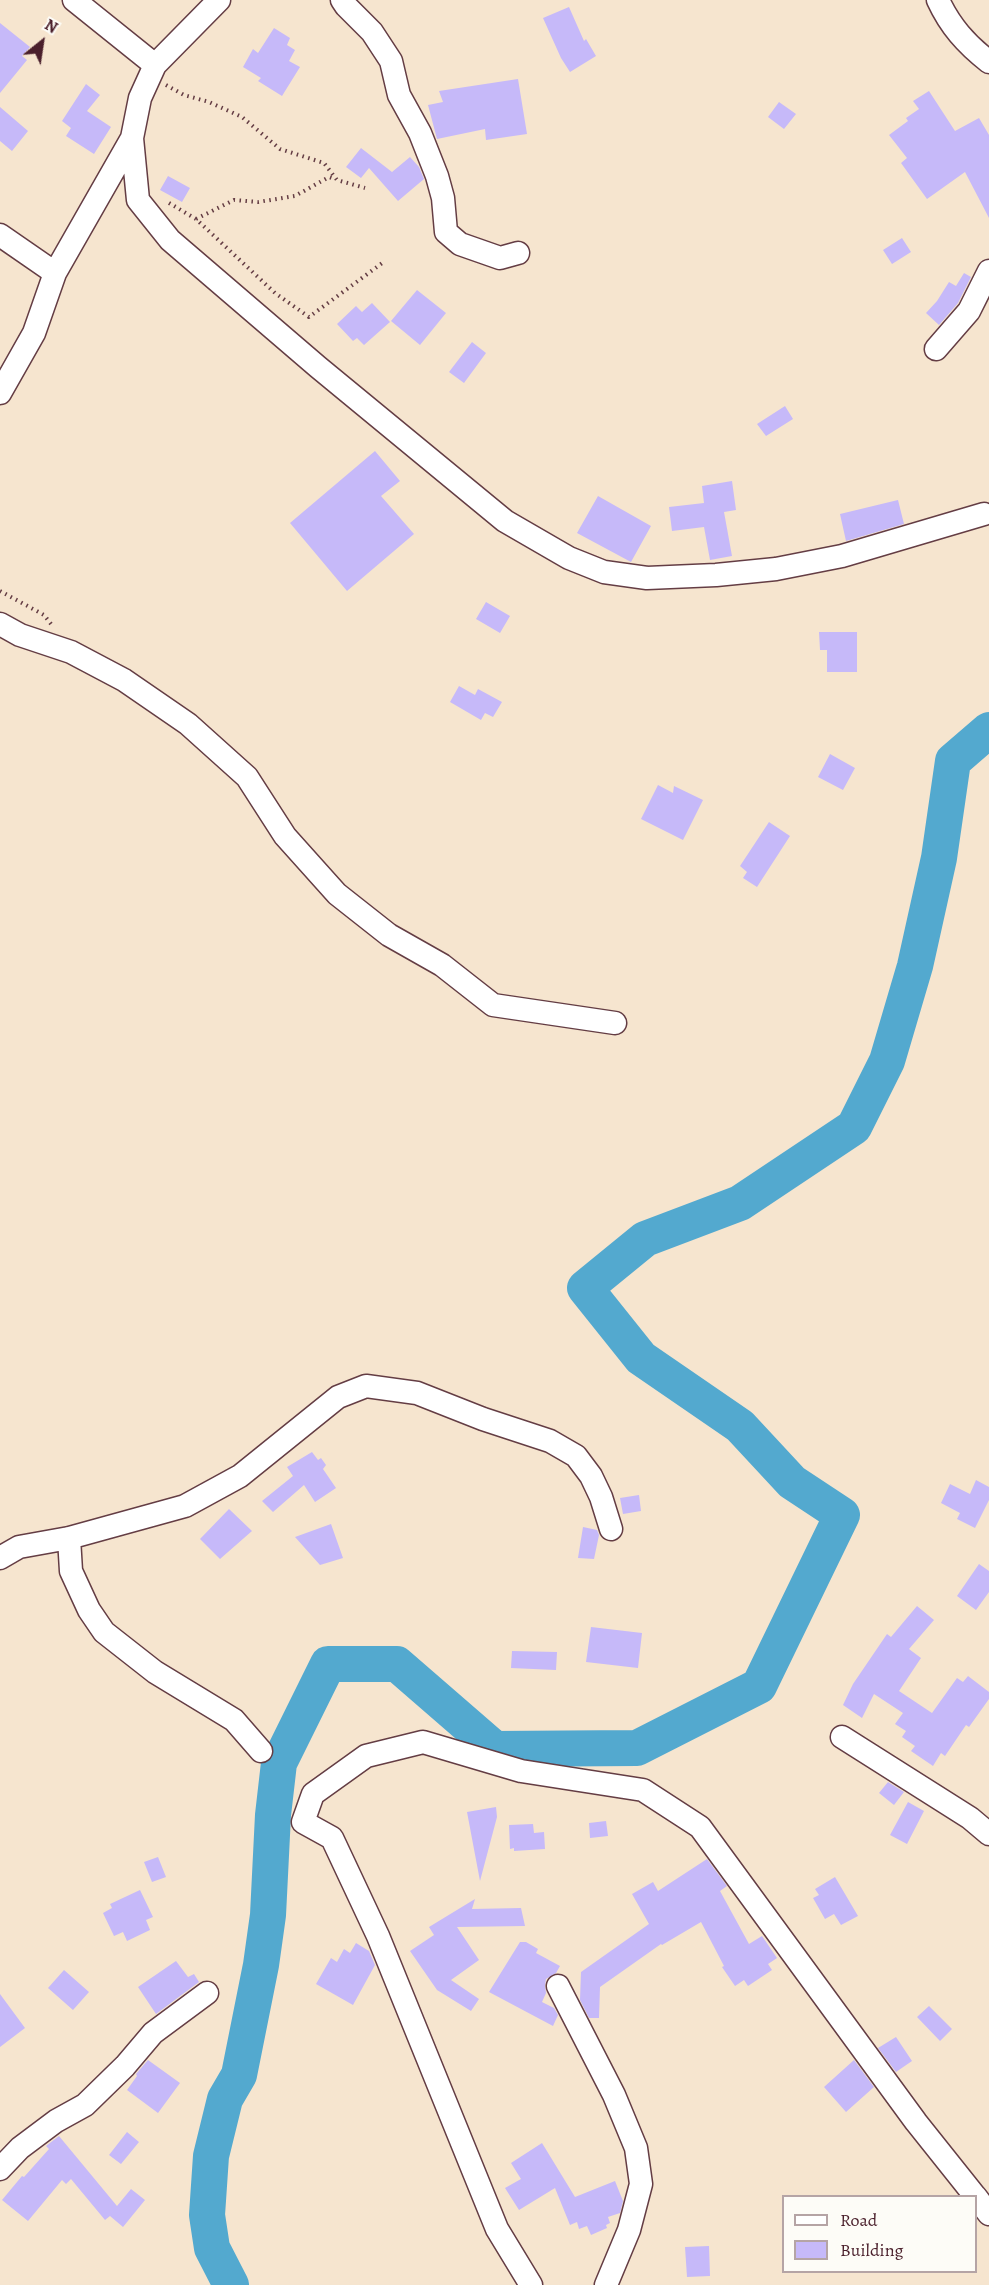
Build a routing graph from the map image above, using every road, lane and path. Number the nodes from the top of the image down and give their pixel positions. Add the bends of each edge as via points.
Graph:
1 (74, 0) edge
2 (219, 0) edge
3 (342, 0) edge
4 (938, 0) edge
5 (989, 62) edge
6 (152, 71) junction
7 (132, 138) junction
8 (337, 180) junction
9 (365, 188) dead end
10 (138, 200) junction
11 (196, 219) junction
12 (0, 236) edge
13 (518, 253) dead end
14 (385, 261) dead end
15 (989, 271) edge
16 (55, 273) junction
17 (936, 349) dead end
18 (0, 393) edge
19 (984, 514) dead end
20 (0, 624) edge
21 (615, 1023) dead end
22 (611, 1528) dead end
23 (69, 1538) junction
24 (0, 1558) edge
25 (842, 1737) dead end
26 (261, 1752) dead end
27 (989, 1834) edge
28 (558, 1986) dead end
29 (207, 1993) dead end
30 (0, 2169) edge
31 (973, 2195) edge
32 (977, 2199) edge
33 (989, 2214) edge
34 (531, 2285) edge
35 (606, 2285) edge

1 - 6 street
2 - 6 street
3 - 13 street via 372,32 391,61 399,95 437,176 446,232 460,244 500,258
4 - 5 street via 947,21
6 - 7 street via 140,98
6 - 8 path via 184,95 242,117 280,149 324,163
7 - 10 street
7 - 16 street
8 - 9 path
8 - 11 path via 328,177 305,192 278,200 228,202
10 - 11 path via 155,196
10 - 19 street via 170,240 452,480 505,521 569,558 604,572 647,578 776,569 842,556
11 - 14 path via 275,293 309,317
12 - 16 street
15 - 17 street via 969,311
16 - 18 street via 34,333
20 - 21 street via 70,652 124,680 188,724 247,777 285,836 337,894 389,935 442,965 493,1005
22 - 23 street via 591,1476 576,1456 550,1441 417,1393 366,1386 338,1396 240,1476 185,1506
23 - 24 street via 19,1547
23 - 26 street via 71,1570 88,1610 104,1632 155,1672 234,1720
25 - 27 street
28 - 35 street via 614,2095 636,2148 641,2184 629,2230
29 - 30 street via 153,2033 85,2104 20,2148
31 - 34 street via 700,1827 644,1790 521,1771 423,1742 366,1756 313,1794 303,1822 332,1838 378,1936 497,2229
32 - 33 street

